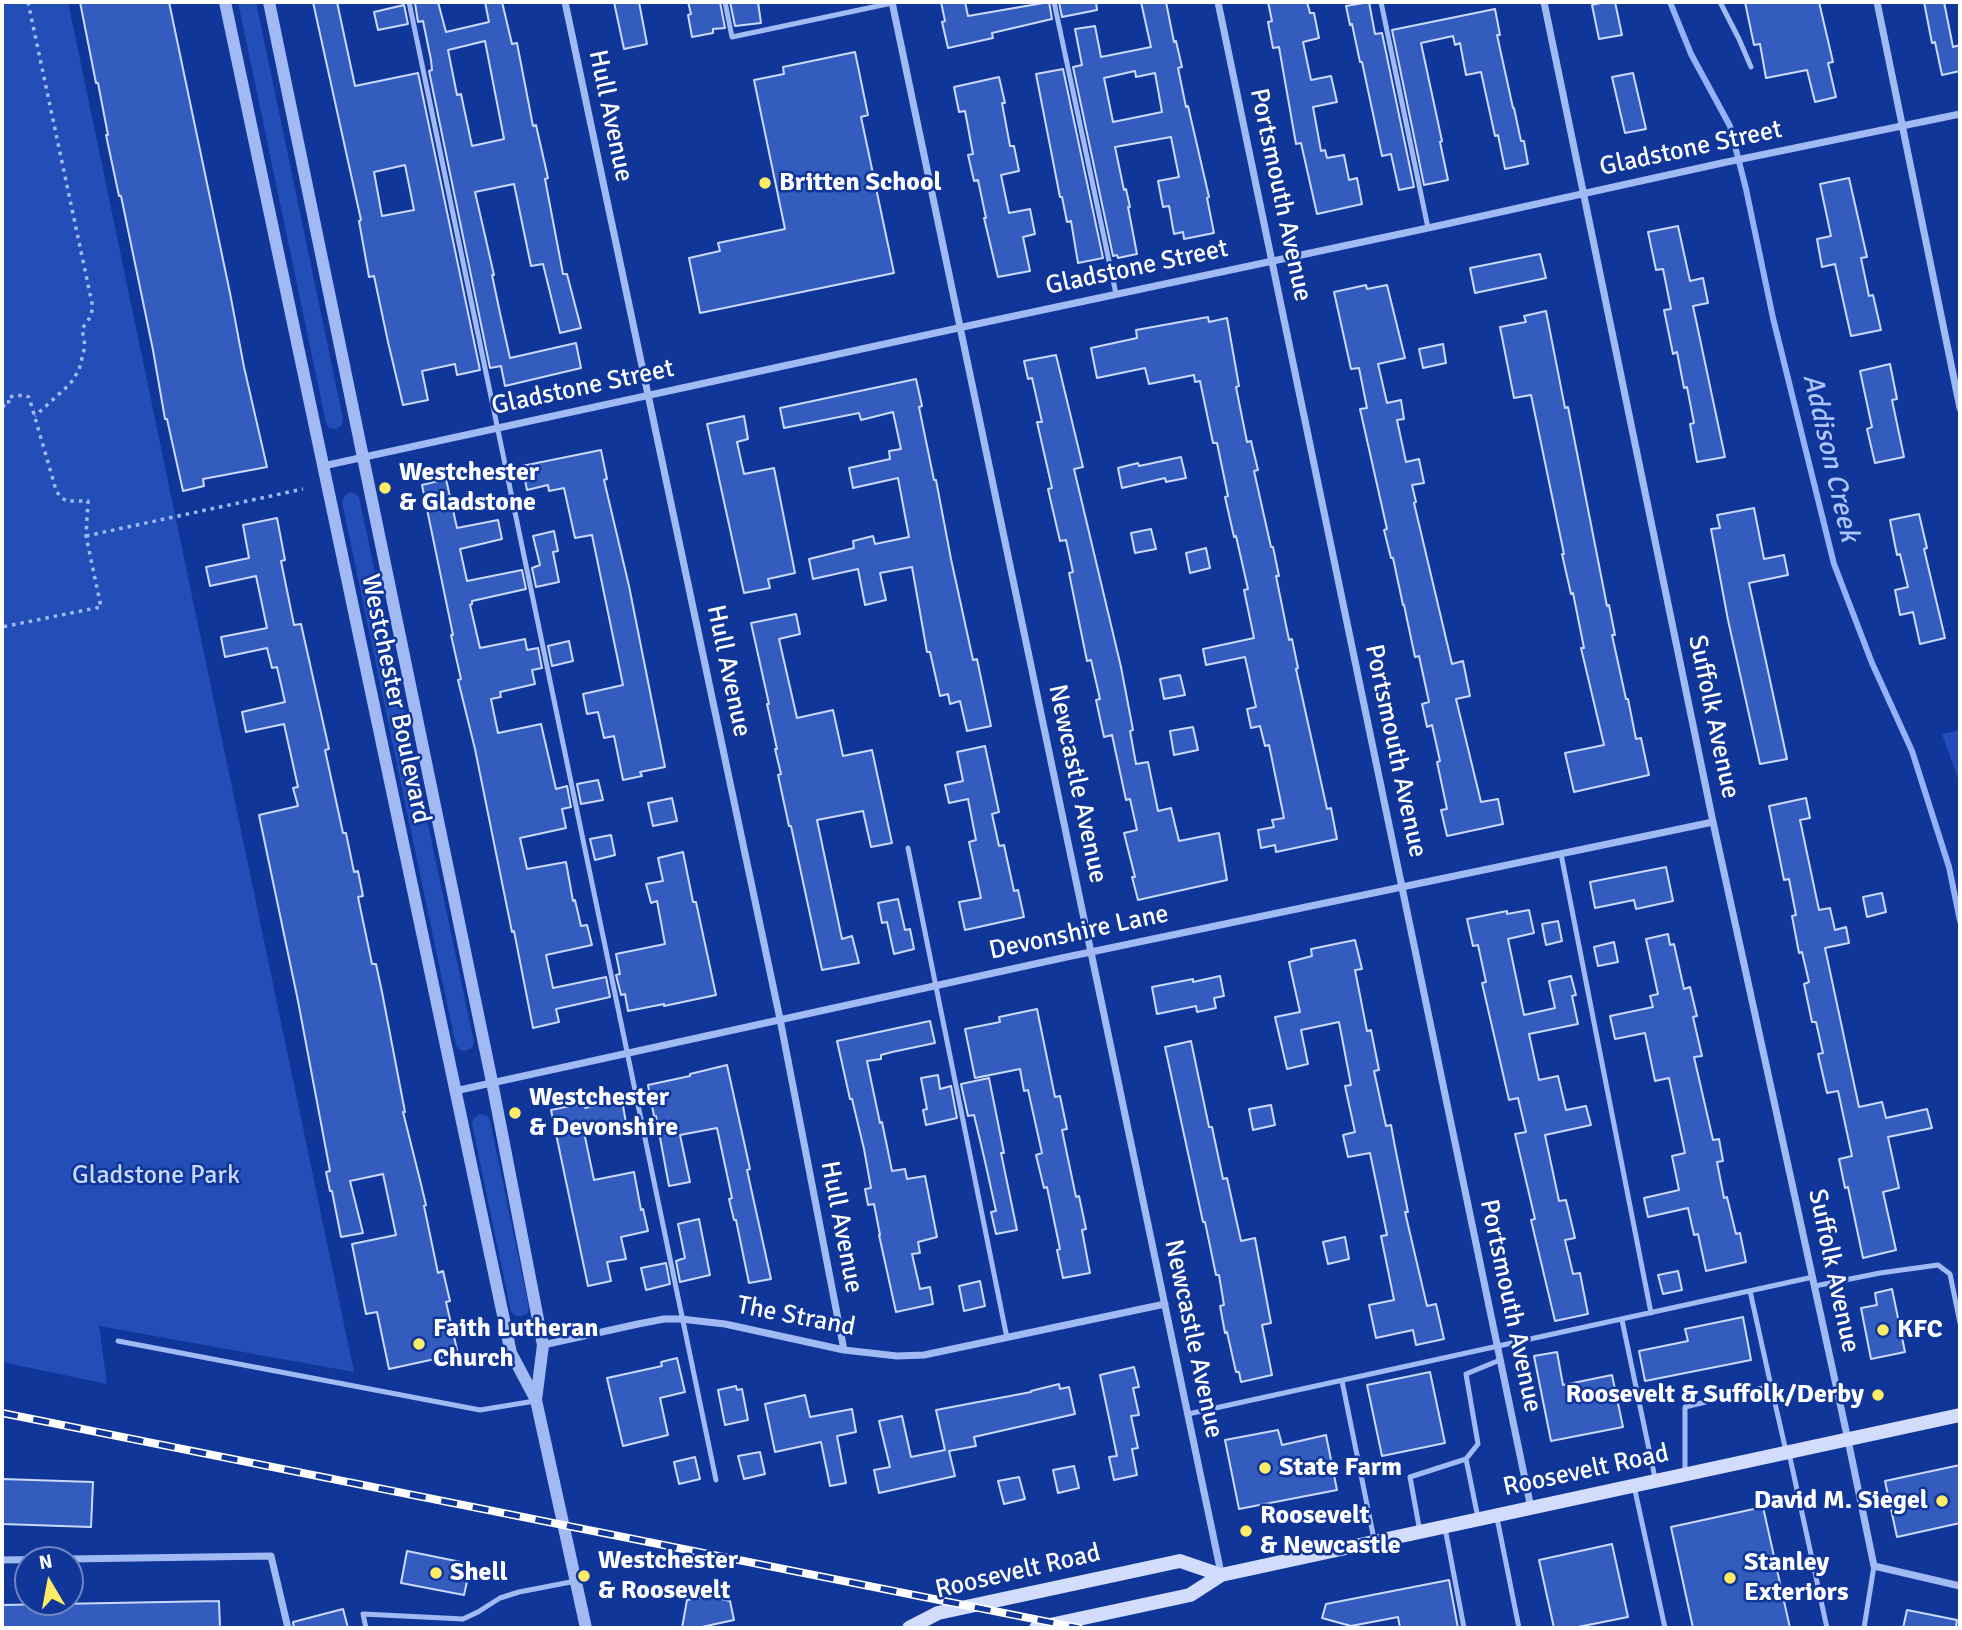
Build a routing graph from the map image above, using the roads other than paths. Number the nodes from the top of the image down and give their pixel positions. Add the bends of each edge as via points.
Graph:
1 (225, 2) edge
2 (269, 2) edge
3 (409, 2) edge
4 (565, 2) edge
5 (725, 2) edge
6 (1054, 2) edge
7 (1218, 2) edge
8 (1381, 2) edge
9 (1544, 2) edge
10 (1720, 2) edge
11 (1877, 2) edge
12 (892, 3) edge
13 (1751, 67) dead end
14 (1960, 114) edge
15 (1902, 126) junction
16 (1584, 194) junction
17 (1429, 228) junction
18 (1272, 261) junction
19 (1116, 294) junction
20 (960, 327) junction
21 (647, 395) junction
22 (1960, 408) edge
23 (498, 427) junction
24 (363, 457) junction
25 (323, 466) junction
26 (1713, 822) junction
27 (908, 848) dead end
28 (1561, 854) junction
29 (1402, 888) junction
30 (1091, 952) junction
31 (936, 985) junction
32 (780, 1019) junction
33 (627, 1053) junction
34 (492, 1082) junction
35 (455, 1091) junction
36 (1814, 1281) junction
37 (1750, 1291) junction
38 (1164, 1304) junction
39 (1651, 1313) junction
40 (681, 1319) junction
41 (1622, 1320) junction
42 (1960, 1323) edge
43 (1007, 1338) junction
44 (118, 1341) dead end
45 (543, 1345) junction
46 (1497, 1347) junction
47 (844, 1350) junction
48 (1500, 1360) junction
49 (1342, 1381) junction
50 (1770, 1386) junction
51 (536, 1400) junction
52 (1188, 1415) junction
53 (1960, 1415) edge
54 (1848, 1440) junction
55 (1787, 1453) junction
56 (1466, 1459) junction
57 (1685, 1475) junction
58 (716, 1480) dead end
59 (1656, 1481) junction
60 (1634, 1486) junction
61 (1531, 1508) junction
62 (1497, 1515) junction
63 (1478, 1519) junction
64 (1445, 1527) junction
65 (1420, 1532) junction
66 (1375, 1542) junction
67 (2, 1560) edge
68 (1874, 1566) junction
69 (1221, 1575) junction
70 (576, 1581) junction
71 (1960, 1586) edge
72 (463, 1619) junction
73 (288, 1628) edge
74 (366, 1628) edge
75 (468, 1628) edge
76 (586, 1628) edge
77 (909, 1628) edge
78 (1036, 1628) edge
79 (1464, 1628) edge
80 (1519, 1628) edge
81 (1665, 1628) edge
82 (1827, 1628) edge
83 (1864, 1628) edge

1 - 25 street, Westchester Boulevard
2 - 24 street, Westchester Boulevard
3 - 23 lane
4 - 21 street, Hull Avenue
5 - 12 lane via 732,37
6 - 19 lane
7 - 18 street, Portsmouth Avenue
8 - 17 lane
9 - 16 street, Suffolk Avenue
10 - 13 lane
11 - 15 street
12 - 20 street, Newcastle Avenue
14 - 15 street, Gladstone Street
15 - 16 street, Gladstone Street
15 - 22 street
16 - 17 street, Gladstone Street
16 - 26 street, Suffolk Avenue
17 - 18 street, Gladstone Street
18 - 19 street, Gladstone Street
18 - 29 street, Portsmouth Avenue
19 - 20 street, Gladstone Street
20 - 21 street, Gladstone Street
20 - 30 street, Newcastle Avenue
21 - 23 street, Gladstone Street
21 - 32 street, Hull Avenue
23 - 24 street, Gladstone Street
23 - 33 lane
24 - 25 street, Gladstone Street
24 - 34 street, Westchester Boulevard
25 - 35 street, Westchester Boulevard
26 - 28 street, Devonshire Lane
26 - 36 street, Suffolk Avenue
27 - 31 lane
28 - 29 street, Devonshire Lane
28 - 39 lane
29 - 30 street, Devonshire Lane
29 - 46 street, Portsmouth Avenue
30 - 31 street, Devonshire Lane
30 - 38 street, Newcastle Avenue
31 - 32 street, Devonshire Lane
31 - 43 lane
32 - 33 street, Devonshire Lane
32 - 47 street, Hull Avenue
33 - 34 street, Devonshire Lane
33 - 40 lane
34 - 35 street, Devonshire Lane
34 - 45 street, Westchester Boulevard
35 - 51 street, Westchester Boulevard via 511,1353
36 - 37 lane
36 - 42 lane via 1938,1265 1950,1274
36 - 54 street, Suffolk Avenue
37 - 39 lane
37 - 50 lane
38 - 43 street, The Strand
38 - 52 street, Newcastle Avenue
39 - 41 lane
40 - 45 street, The Strand via 651,1321
40 - 47 street, The Strand
40 - 58 lane
41 - 46 lane
41 - 59 lane
43 - 47 street, The Strand via 925,1355
44 - 51 lane via 480,1410
45 - 51 street, Westchester Boulevard
46 - 48 street, Portsmouth Avenue
46 - 49 lane
48 - 56 lane via 1466,1374 1479,1444
48 - 61 street, Portsmouth Avenue
49 - 52 lane
49 - 66 lane
50 - 55 lane
50 - 57 lane via 1685,1407
51 - 70 street, Westchester Boulevard
52 - 69 street, Newcastle Avenue
53 - 54 main road, Roosevelt Road
54 - 55 main road, Roosevelt Road
54 - 68 street, Suffolk Avenue
55 - 57 main road, Roosevelt Road
55 - 82 lane
56 - 63 lane
56 - 65 lane via 1410,1477
57 - 59 main road, Roosevelt Road
59 - 60 main road, Roosevelt Road
60 - 61 main road, Roosevelt Road
60 - 81 lane
61 - 62 main road, Roosevelt Road
62 - 63 main road, Roosevelt Road
62 - 80 lane
63 - 64 main road, Roosevelt Road
64 - 65 main road, Roosevelt Road
64 - 79 lane
65 - 66 main road, Roosevelt Road
66 - 69 main road, Roosevelt Road
67 - 73 street via 271,1556
68 - 71 street
68 - 83 lane
69 - 77 main road, Roosevelt Road via 1181,1561 938,1613
69 - 78 main road, Roosevelt Road via 1190,1595
70 - 72 lane via 500,1598
70 - 76 street, Westchester Boulevard
72 - 74 lane via 363,1614
72 - 75 lane

